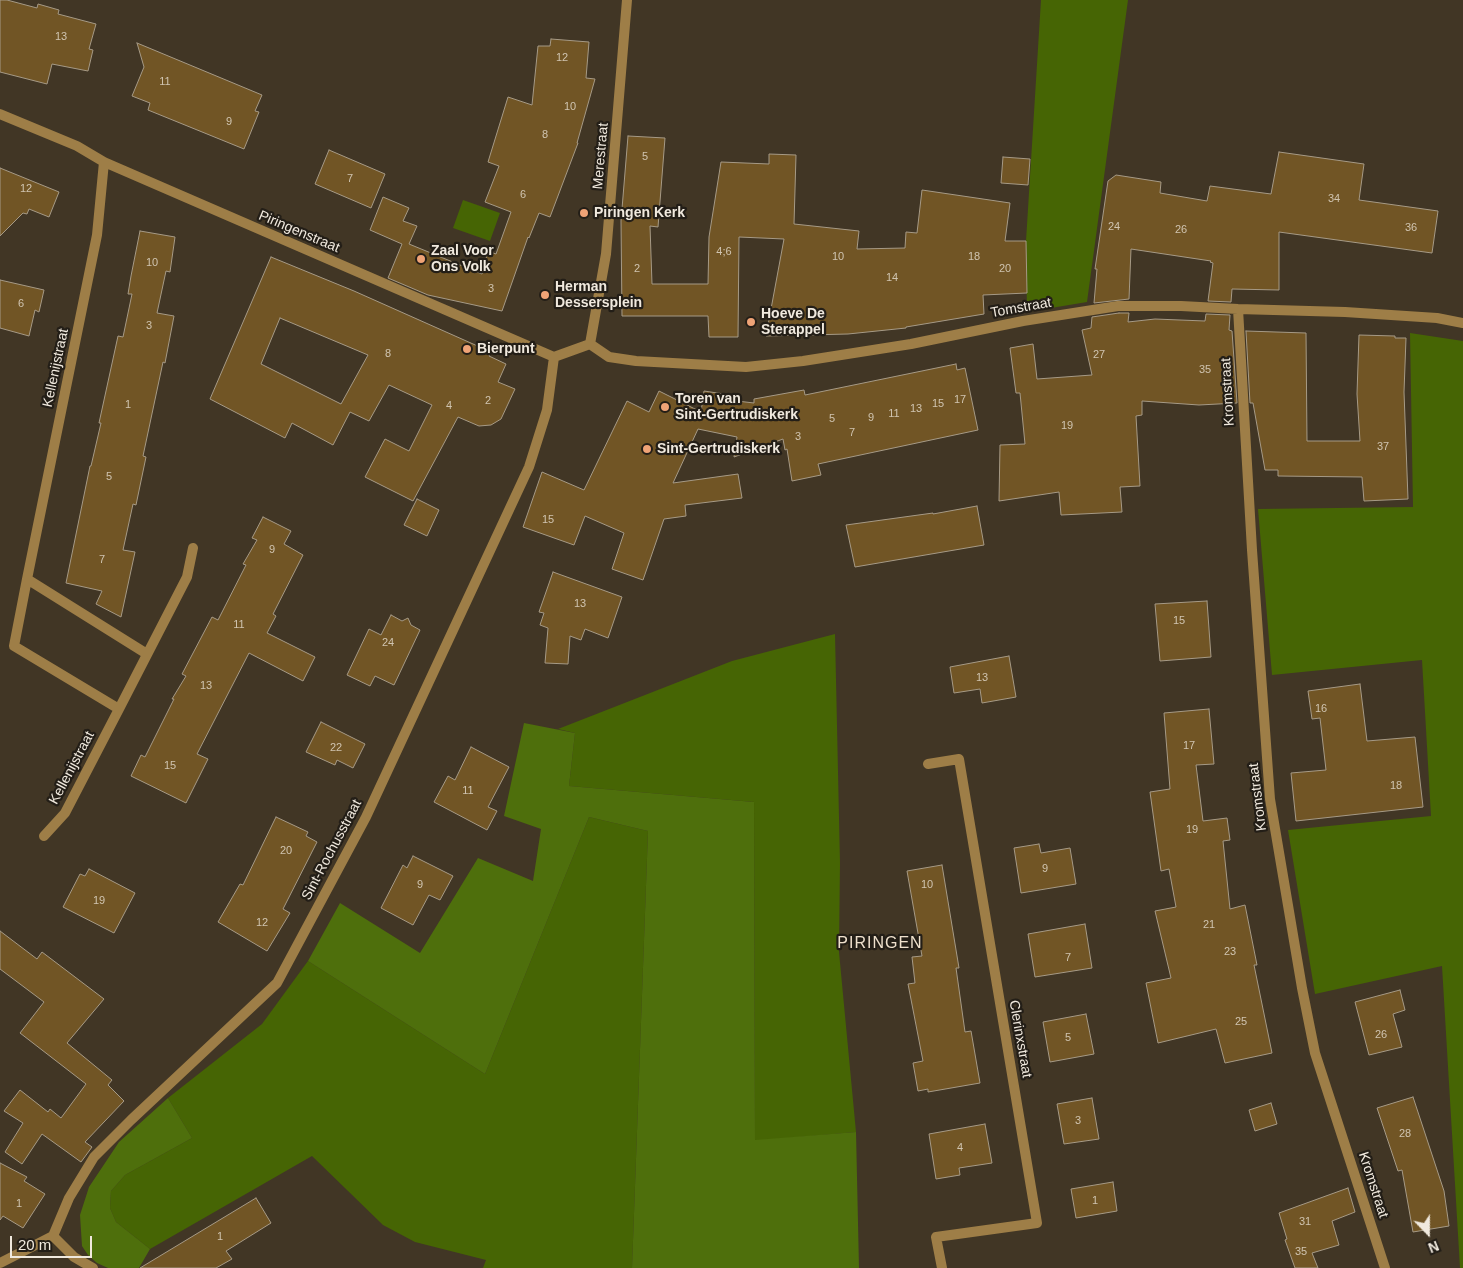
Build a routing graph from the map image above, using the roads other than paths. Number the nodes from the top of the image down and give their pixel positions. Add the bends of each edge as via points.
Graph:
1 (627, 0) edge
2 (0, 114) edge
3 (104, 162) junction
4 (1238, 310) junction
5 (1463, 323) edge
6 (590, 344) junction
7 (554, 357) junction
8 (193, 548) dead end
9 (26, 579) junction
10 (147, 654) junction
11 (119, 709) junction
12 (928, 764) dead end
13 (44, 836) dead end
14 (53, 1236) junction
15 (0, 1262) edge
16 (93, 1268) edge
17 (942, 1268) edge
18 (1385, 1268) edge

1 - 6 street, Merestraat via 606,254
2 - 3 street, Piringenstraat via 77,146
3 - 7 street, Piringenstraat
3 - 9 street, Kellenijstraat via 97,235
4 - 5 street, Tomstraat via 1345,312 1437,318
4 - 6 street, Tomstraat via 1118,306 911,344 803,361 746,366 609,357
4 - 18 street, Kromstraat via 1270,799 1316,1053
6 - 7 street
7 - 14 street, Sint-Rochusstraat via 547,410 529,467 366,817 278,983 94,1157 69,1198
8 - 10 street, Kellenijstraat via 187,577
9 - 10 street
9 - 11 street, Kellenijstraat via 14,646
10 - 11 street, Kellenijstraat
11 - 13 street, Kellenijstraat via 65,813
12 - 17 street, Clerinxstraat via 959,759 1037,1222 936,1237
14 - 15 street
14 - 16 street via 74,1257

